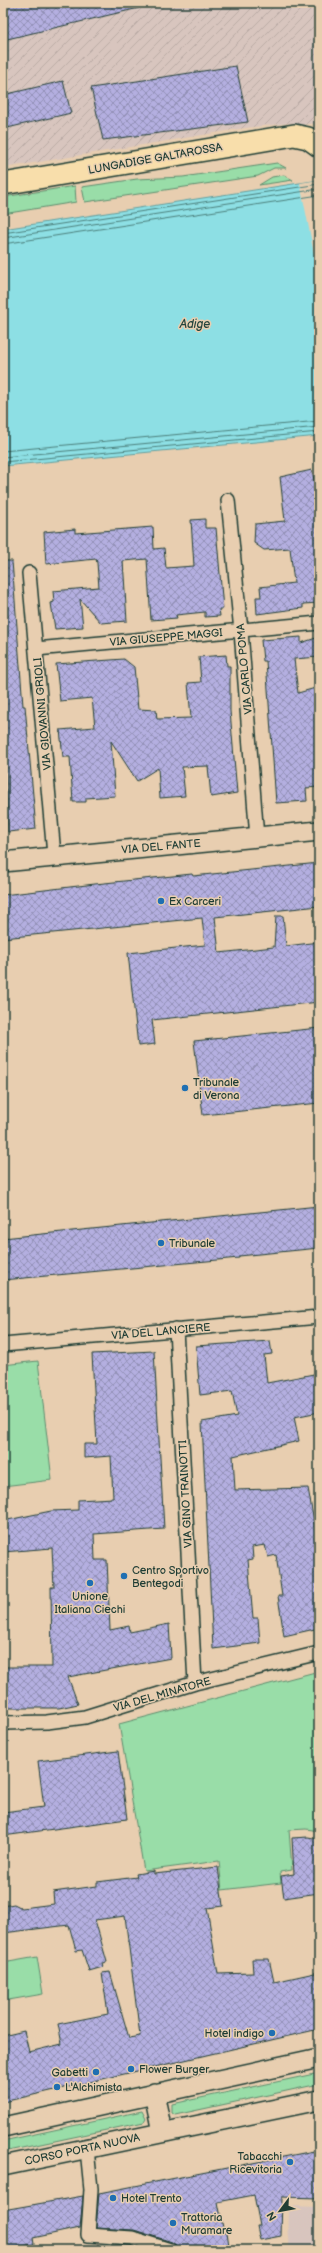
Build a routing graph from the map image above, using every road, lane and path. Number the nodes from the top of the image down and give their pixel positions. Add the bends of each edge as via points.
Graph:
1 (316, 142) edge
2 (3, 184) edge
3 (228, 500) dead end
4 (29, 573) dead end
5 (319, 623) edge
6 (241, 631) junction
7 (36, 649) junction
8 (319, 831) edge
9 (257, 838) junction
10 (54, 855) junction
11 (3, 862) edge
12 (319, 1317) edge
13 (176, 1329) junction
14 (3, 1345) edge
15 (319, 1653) edge
16 (195, 1683) junction
17 (3, 1723) edge
18 (319, 2058) edge
19 (154, 2093) junction
20 (319, 2100) edge
21 (3, 2127) edge
22 (162, 2132) junction
23 (86, 2149) junction
24 (3, 2166) edge
25 (170, 2250) edge

1 - 2 main road, LUNGADIGE GALTAROSSA via 294,135 269,138
3 - 6 street, VIA CARLO POMA
4 - 7 street, VIA GIOVANNI GRIOLI
5 - 6 street, VIA GIUSEPPE MAGGI
6 - 7 street, VIA GIUSEPPE MAGGI
6 - 9 street, VIA CARLO POMA
7 - 10 street, VIA GIOVANNI GRIOLI
8 - 9 street, VIA DEL FANTE
9 - 10 street, VIA DEL FANTE
10 - 11 street, VIA DEL FANTE
12 - 13 street, VIA DEL LANCIERE
13 - 14 street, VIA DEL LANCIERE
13 - 16 street, VIA GINO TRAINOTTI
15 - 16 street, VIA DEL MINATORE
16 - 17 street, VIA DEL MINATORE via 85,1717 46,1722
18 - 19 street
19 - 21 street
19 - 22 street
20 - 22 street, CORSO PORTA NUOVA
22 - 23 street, CORSO PORTA NUOVA
23 - 24 street, CORSO PORTA NUOVA
23 - 25 street via 91,2189 88,2235 132,2238

